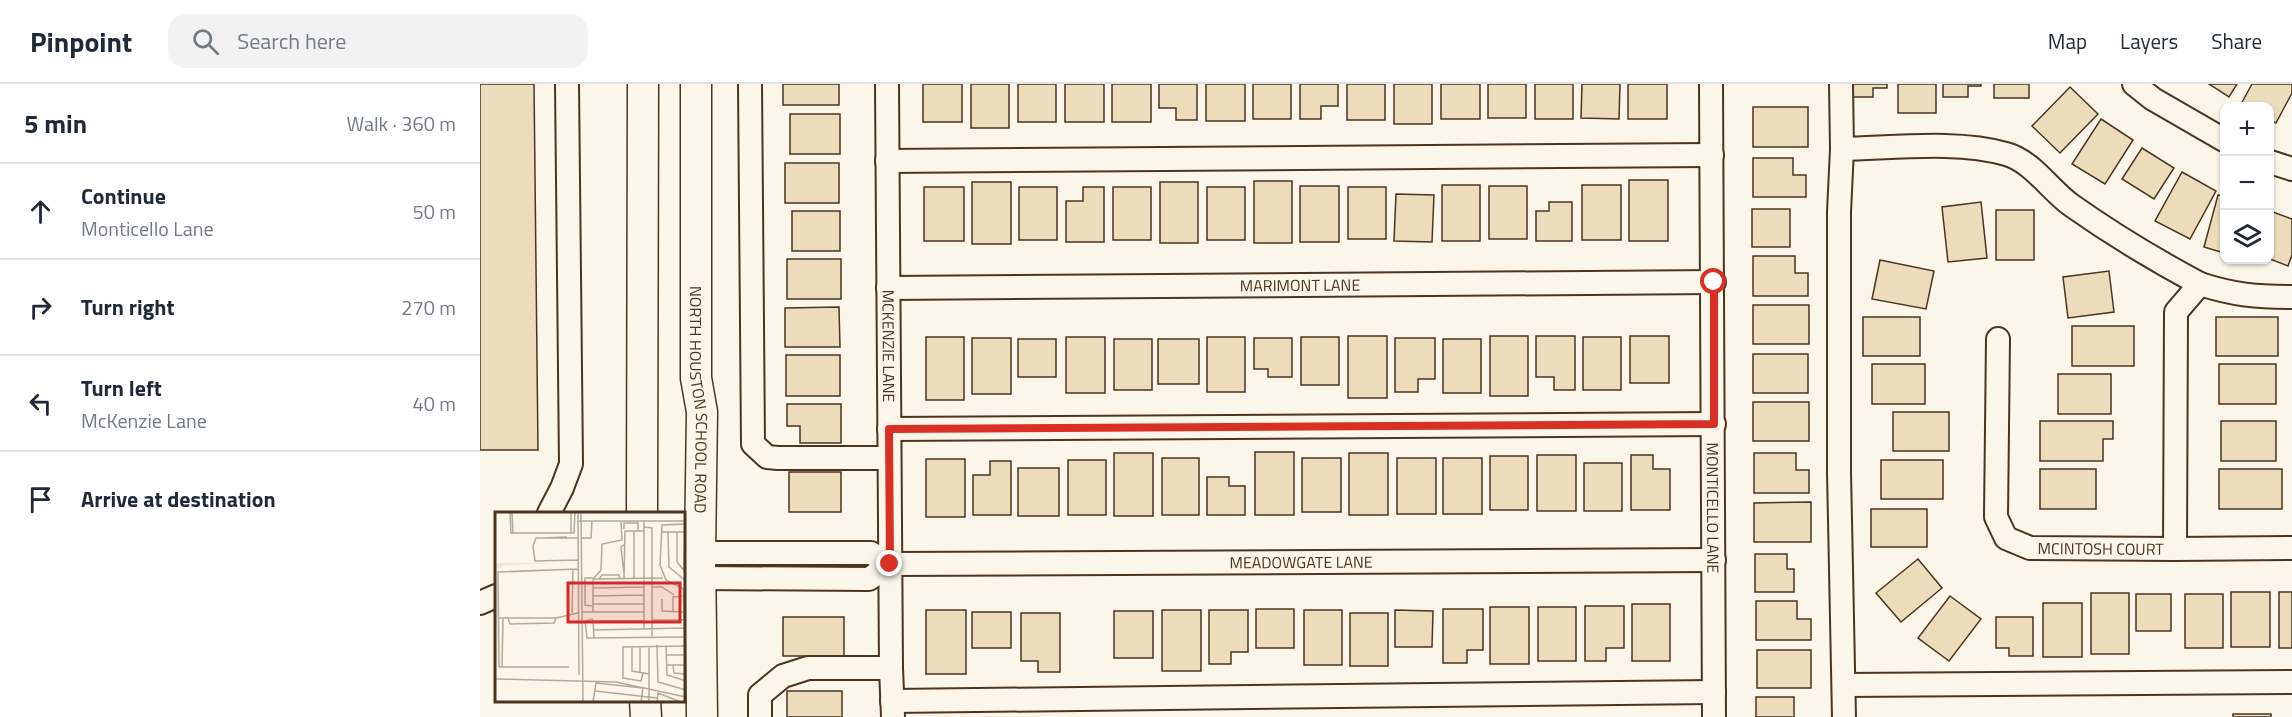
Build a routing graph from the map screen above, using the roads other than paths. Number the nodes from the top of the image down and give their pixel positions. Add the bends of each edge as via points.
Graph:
1 (567, 84) edge
2 (644, 84) edge
3 (696, 84) edge
4 (750, 84) edge
5 (887, 84) edge
6 (1711, 84) edge
7 (1841, 84) edge
8 (2134, 84) edge
9 (2220, 138) edge
10 (1842, 149) junction
11 (1712, 155) junction
12 (887, 161) junction
13 (2274, 163) edge
14 (2292, 169) edge
15 (1714, 282) junction
16 (2200, 284) junction
17 (888, 288) junction
18 (2292, 297) edge
19 (1998, 339) dead end
20 (1714, 424) junction
21 (889, 429) junction
22 (889, 458) junction
23 (550, 512) edge
24 (642, 512) edge
25 (2292, 548) edge
26 (2175, 549) junction
27 (1714, 560) junction
28 (890, 564) junction
29 (692, 565) edge
30 (495, 596) edge
31 (480, 603) edge
32 (891, 668) junction
33 (2292, 682) edge
34 (1844, 686) junction
35 (1714, 692) junction
36 (645, 702) edge
37 (893, 709) edge
38 (646, 717) edge
39 (702, 717) edge
40 (760, 717) edge
41 (1714, 717) edge
42 (1844, 717) edge

1 - 23 street via 571,464
2 - 24 main road
3 - 29 main road, NORTH HOUSTON SCHOOL ROAD via 696,378 702,412
4 - 22 street via 753,444 767,457
5 - 12 street, MCKENZIE LANE
6 - 11 street, MONTICELLO LANE
7 - 10 street
8 - 9 street
10 - 16 street via 1966,147 2009,155 2069,203 2144,253
10 - 34 street via 1839,471
11 - 12 street
11 - 15 street, MONTICELLO LANE
12 - 17 street, MCKENZIE LANE
13 - 14 street
15 - 17 street, MARIMONT LANE
15 - 20 street, MONTICELLO LANE
16 - 18 street via 2228,293
16 - 26 street via 2176,312
17 - 21 street, MCKENZIE LANE
19 - 26 street, MCINTOSH COURT via 1996,517 2006,538 2030,548
20 - 21 street
20 - 27 street, MONTICELLO LANE
21 - 22 street, MCKENZIE LANE
22 - 28 street, MCKENZIE LANE
25 - 26 street, MCINTOSH COURT
27 - 28 street, MEADOWGATE LANE
27 - 35 street, MONTICELLO LANE
28 - 29 street via 869,579
28 - 32 street, MCKENZIE LANE
29 - 39 main road, NORTH HOUSTON SCHOOL ROAD
30 - 31 street
32 - 37 street, MCKENZIE LANE
32 - 40 street via 808,668 783,676 760,695
33 - 34 street
34 - 42 street
35 - 37 street
35 - 41 street, MONTICELLO LANE
36 - 38 main road

